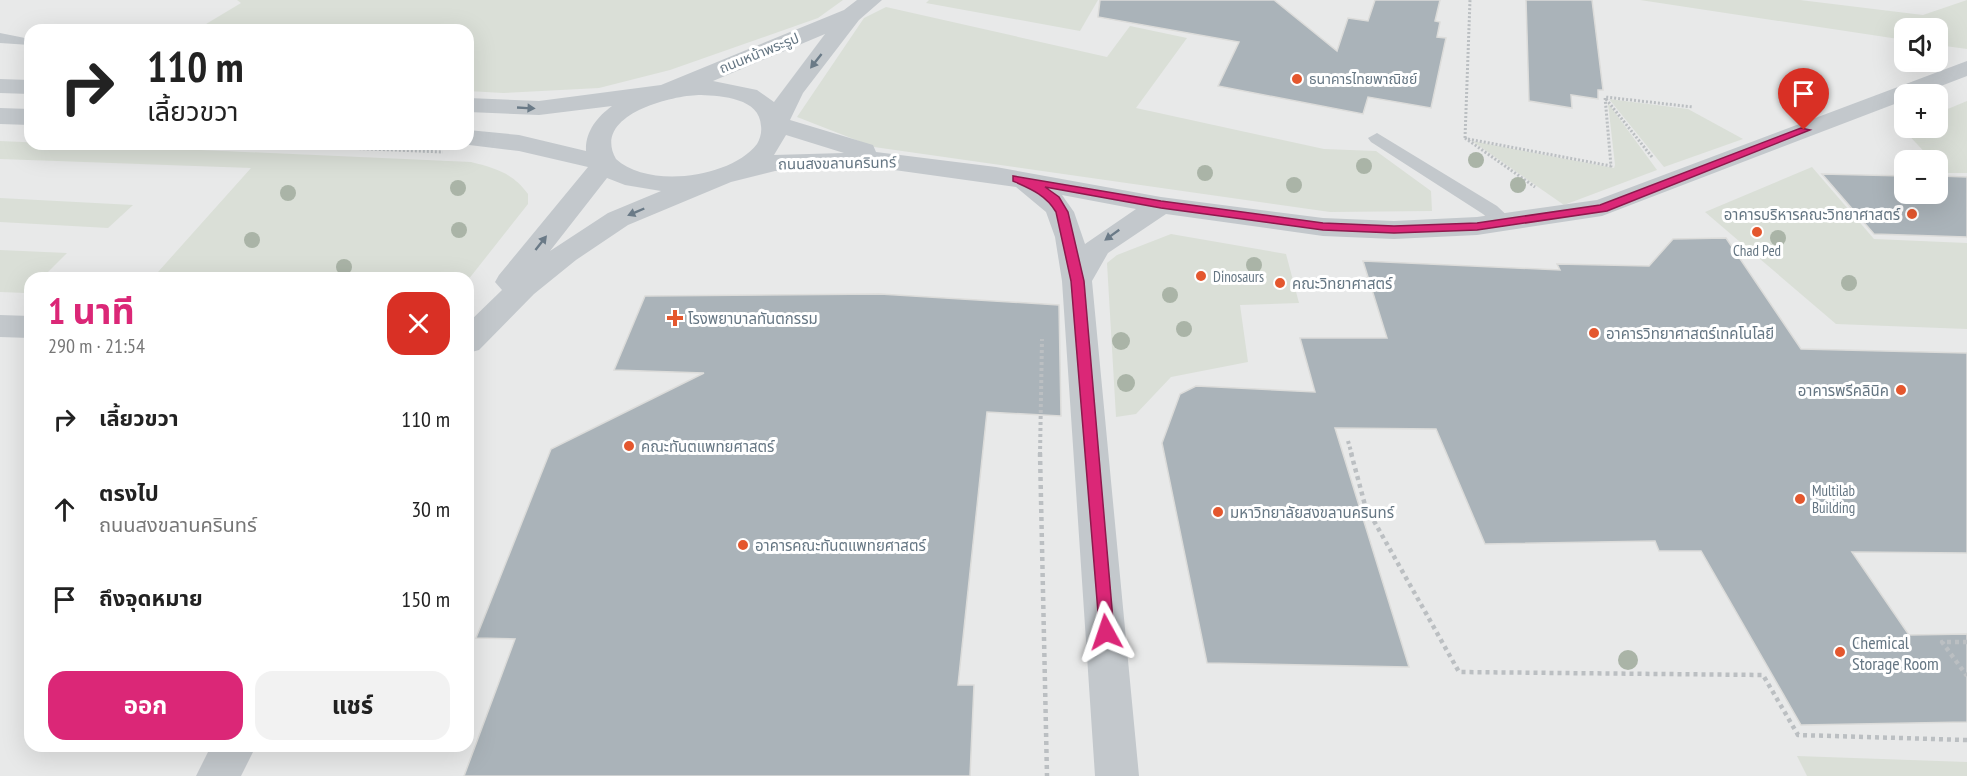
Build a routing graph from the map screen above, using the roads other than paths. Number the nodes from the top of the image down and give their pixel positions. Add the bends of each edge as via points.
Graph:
1 (872, 0) edge
2 (852, 15) junction
3 (0, 38) edge
4 (24, 42) edge
5 (1967, 68) edge
6 (0, 86) edge
7 (24, 87) edge
8 (666, 92) junction
9 (474, 105) edge
10 (0, 116) edge
11 (24, 117) edge
12 (775, 124) junction
13 (1377, 138) dead end
14 (474, 144) edge
15 (605, 163) junction
16 (911, 163) junction
17 (729, 173) junction
18 (1030, 184) junction
19 (1161, 205) junction
20 (1505, 223) junction
21 (1077, 281) junction
22 (0, 326) edge
23 (24, 327) edge
24 (474, 332) edge
25 (474, 335) edge
26 (231, 752) edge
27 (218, 776) edge
28 (1117, 776) edge

1 - 2 street, ถนนหน้าพระรูป
2 - 8 street, ถนนหน้าพระรูป
2 -> 12 street, ถนนหน้าพระรูป via 792,92
3 - 4 lane
5 - 20 street via 1602,208
6 - 7 street
9 -> 8 street via 539,108
8 - 12 street via 699,88 739,92 770,111
8 - 15 street via 633,104 608,122 599,136 598,150
10 - 11 street
12 - 16 street, ถนนสงขลานครินทร์
12 - 17 street, ถนนหน้าพระรูป via 765,151
13 - 20 lane
14 - 15 street via 519,142
15 - 17 street via 621,174 645,182 701,181
24 -> 15 street
16 - 17 street, ถนนสงขลานครินทร์ via 807,161
16 - 18 street, ถนนสงขลานครินทร์
17 -> 25 street via 618,219 523,287
18 - 19 street, ถนนสงขลานครินทร์
18 - 21 street via 1054,200 1062,212
19 - 20 street via 1359,229
19 -> 21 street via 1097,247
21 - 28 street
22 - 23 street
26 - 27 street

